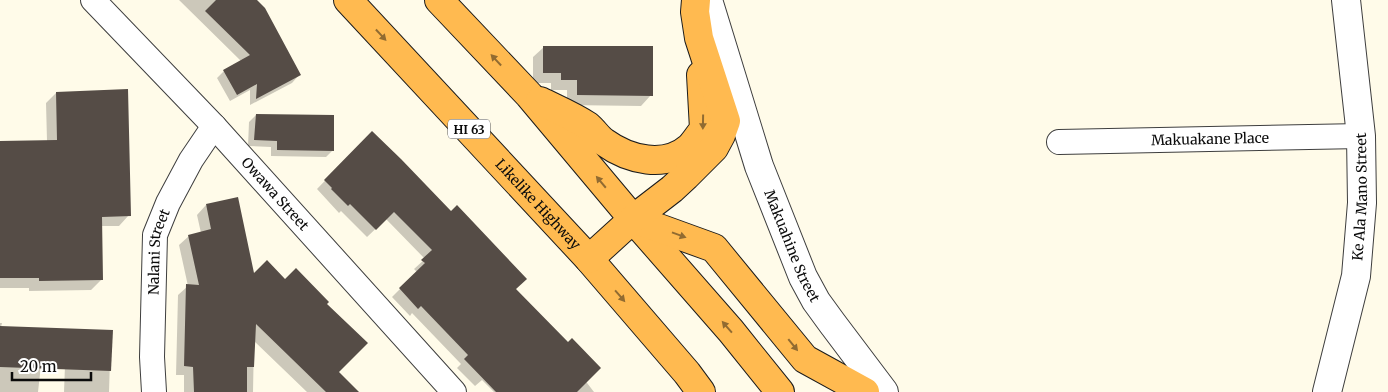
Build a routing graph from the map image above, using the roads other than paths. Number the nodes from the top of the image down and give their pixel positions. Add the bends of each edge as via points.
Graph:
1 (93, 0) edge
2 (348, 0) edge
3 (439, 0) edge
4 (696, 0) edge
5 (708, 0) edge
6 (1346, 0) edge
7 (699, 38) junction
8 (529, 95) junction
9 (214, 126) junction
10 (1362, 136) junction
11 (1059, 142) dead end
12 (633, 219) junction
13 (589, 259) junction
14 (154, 392) edge
15 (454, 392) edge
16 (701, 392) edge
17 (780, 392) edge
18 (864, 392) edge
19 (884, 392) edge
20 (1327, 392) edge

1 - 9 street, Owawa Street
2 -> 13 highway, Likelike Highway / HI 63
8 -> 3 highway
4 - 7 highway
5 - 19 street, Makuahine Street via 759,166 803,276 832,323
6 - 10 street, Ke Ala Mano Street
7 -> 8 highway via 704,129 690,147 677,156 650,160 621,152 603,142 589,127
7 - 12 highway via 726,120 721,135 702,161
12 -> 8 highway
9 - 14 street, Nalani Street via 191,160 155,235
9 - 15 street, Owawa Street
10 - 11 street, Makuakane Place
10 - 20 street, Ke Ala Mano Street via 1362,203 1356,276
12 - 13 highway
17 -> 12 highway via 732,331
12 -> 18 highway via 714,248 805,359
13 -> 16 highway, Likelike Highway / HI 63

